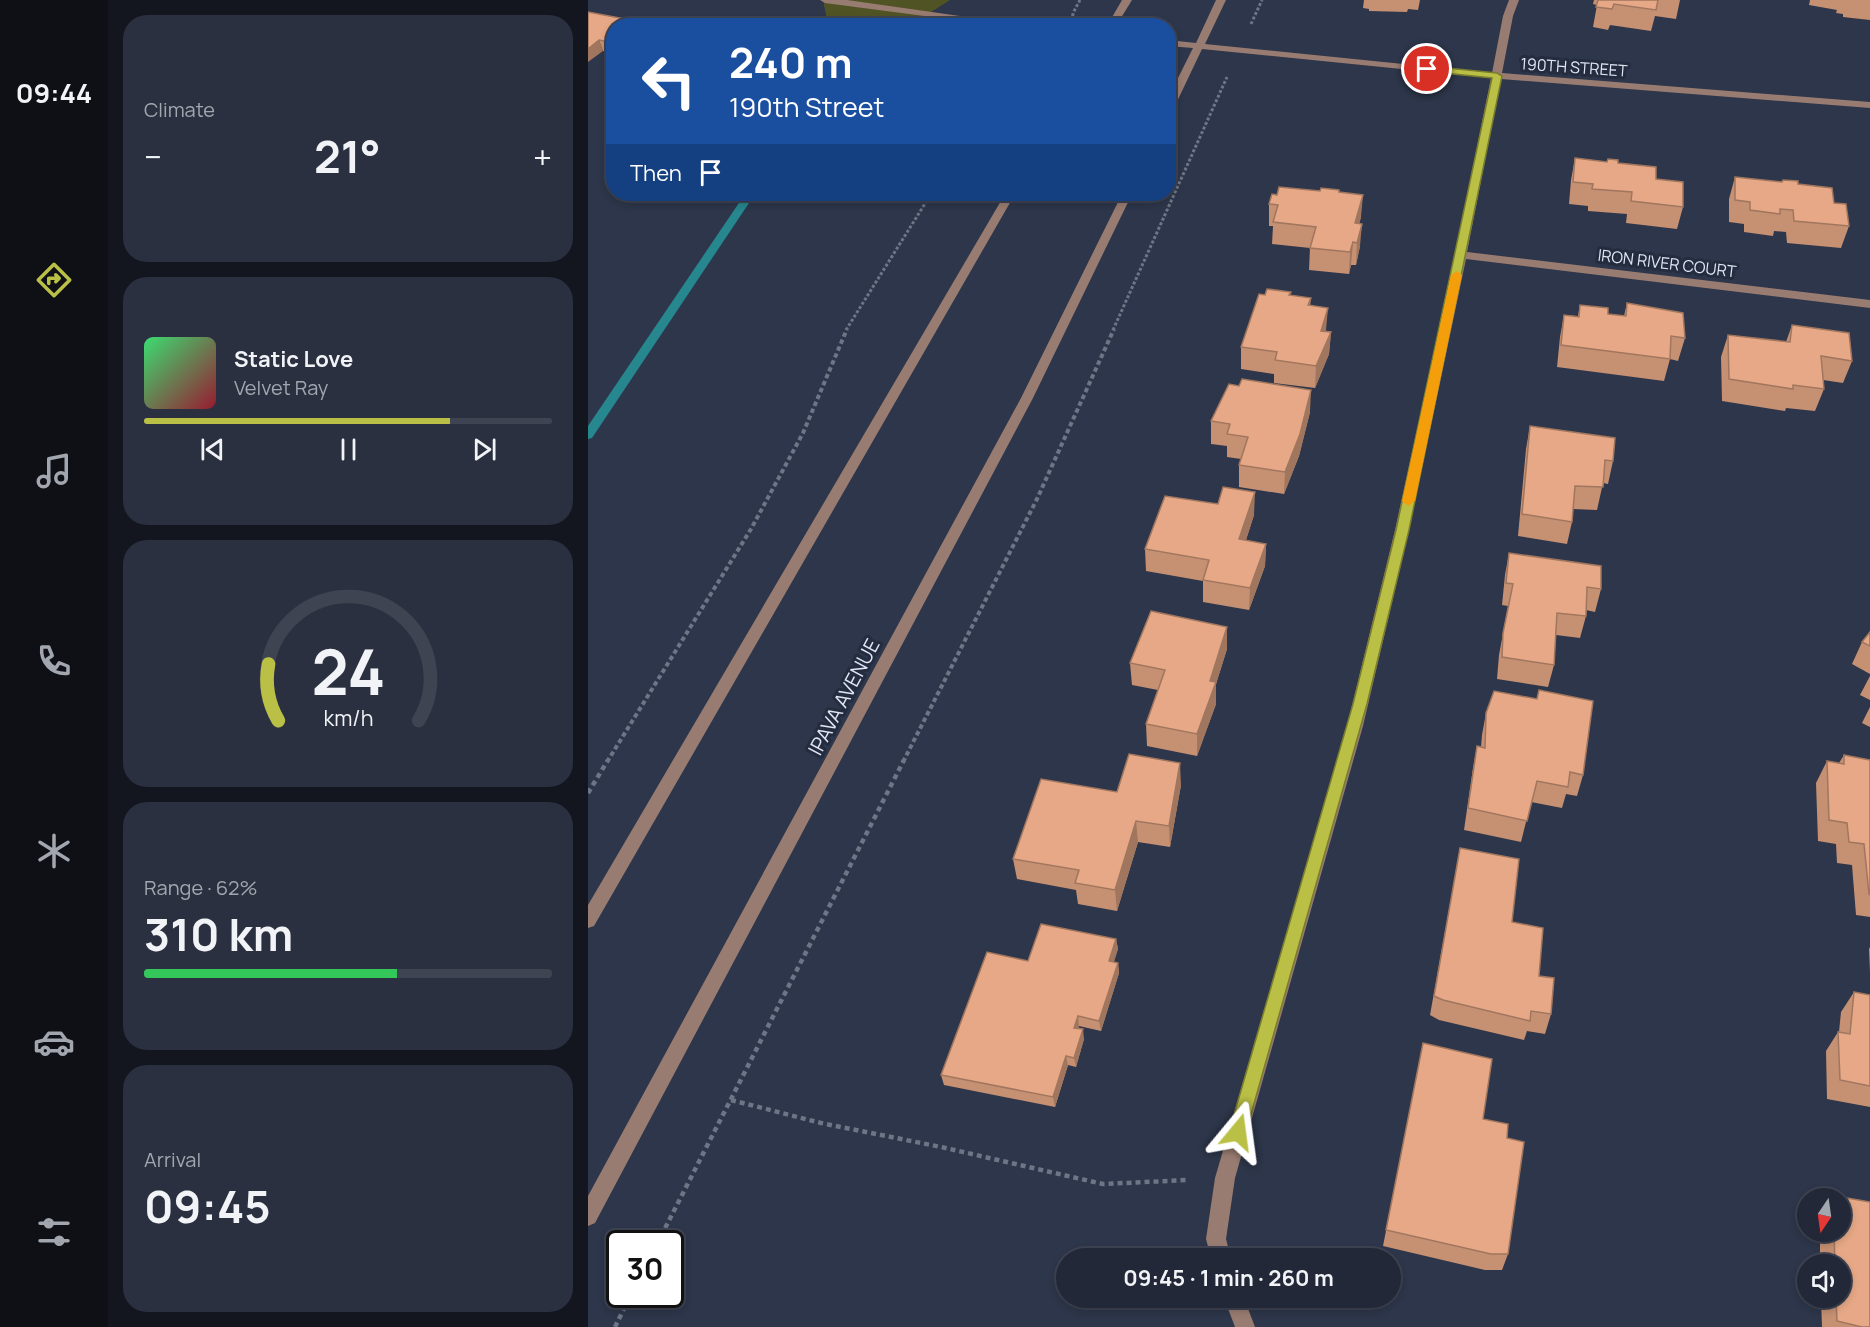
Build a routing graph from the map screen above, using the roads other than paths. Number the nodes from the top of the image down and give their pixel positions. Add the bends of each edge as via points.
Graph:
1 (825, 0) edge
2 (1127, 0) edge
3 (1221, 0) edge
4 (1514, 0) edge
5 (965, 18) edge
6 (1116, 18) edge
7 (1176, 44) edge
8 (1200, 47) junction
9 (1497, 76) junction
10 (1176, 94) edge
11 (1870, 105) edge
12 (1006, 201) edge
13 (1125, 201) edge
14 (1461, 255) junction
15 (1870, 304) edge
16 (588, 921) edge
17 (588, 1216) edge
18 (1218, 1248) edge
19 (1238, 1308) edge
20 (1245, 1327) edge

1 - 5 street
2 - 6 street
3 - 8 street
4 - 9 street
7 - 8 street, 190TH STREET
8 - 9 street, 190TH STREET
8 - 10 street
9 - 11 street, 190TH STREET
9 - 14 street
12 - 16 street
13 - 17 street, IPAVA AVENUE via 1032,388
14 - 15 street, IRON RIVER COURT
14 - 18 street via 1355,726 1225,1178 1216,1239
19 - 20 street

